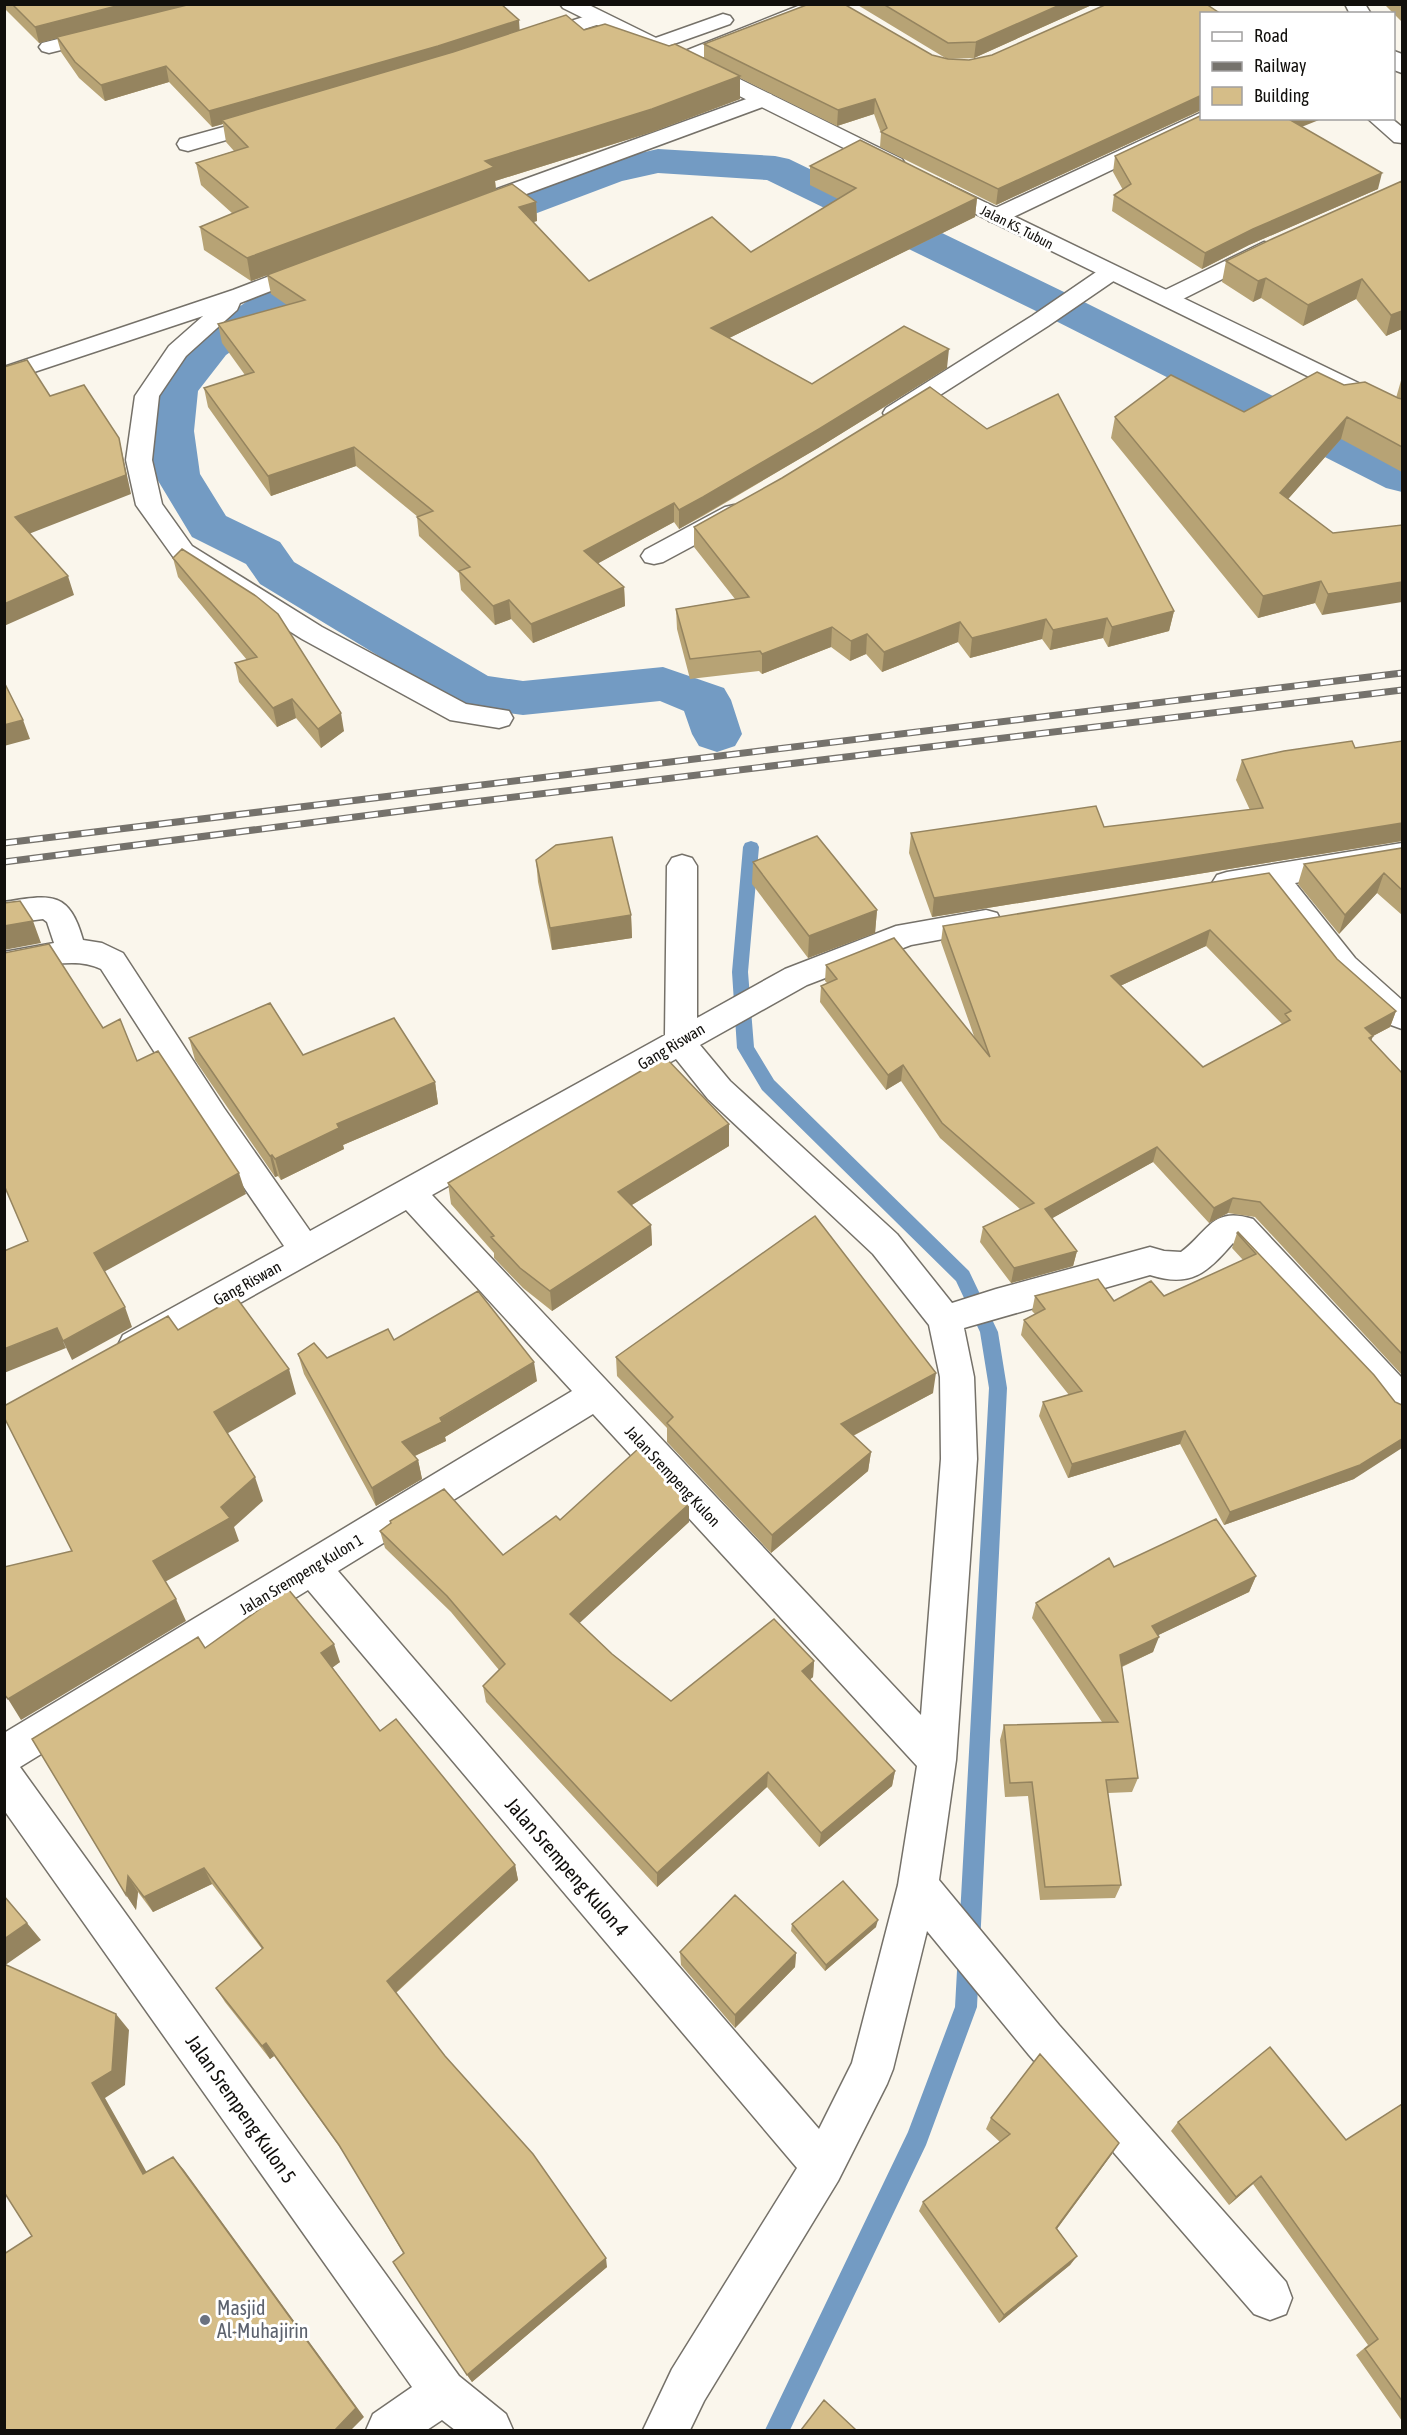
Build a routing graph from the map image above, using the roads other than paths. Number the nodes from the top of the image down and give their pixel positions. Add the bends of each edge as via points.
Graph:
1 (570, 4) edge
2 (823, 4) edge
3 (737, 15) dead end
4 (599, 18) junction
5 (118, 30) edge
6 (654, 45) junction
7 (512, 46) edge
8 (49, 47) dead end
9 (682, 59) junction
10 (763, 99) junction
11 (289, 114) edge
12 (1200, 119) edge
13 (1380, 120) edge
14 (1402, 137) edge
15 (188, 144) dead end
16 (453, 214) edge
17 (997, 216) junction
18 (1278, 243) edge
19 (330, 260) edge
20 (1110, 273) junction
21 (241, 295) junction
22 (1167, 298) junction
23 (4, 375) edge
24 (1402, 413) edge
25 (871, 428) edge
26 (752, 503) edge
27 (654, 556) dead end
28 (499, 718) dead end
29 (1402, 854) edge
30 (682, 866) dead end
31 (1273, 876) junction
32 (1203, 887) edge
33 (4, 913) edge
34 (1013, 917) edge
35 (70, 951) junction
36 (4, 964) edge
37 (1402, 1017) edge
38 (691, 1035) junction
39 (409, 1192) junction
40 (305, 1250) junction
41 (945, 1320) junction
42 (107, 1361) edge
43 (597, 1394) junction
44 (1402, 1404) edge
45 (312, 1568) junction
46 (4, 1755) edge
47 (937, 1760) junction
48 (4, 1777) edge
49 (928, 1900) junction
50 (823, 2166) junction
51 (1270, 2298) dead end
52 (443, 2392) junction
53 (389, 2430) edge
54 (490, 2430) edge
55 (666, 2430) edge

1 - 4 street, Jalan KS. Tubun
2 - 9 street
3 - 6 street
4 - 6 street, Jalan KS. Tubun
4 - 7 street
5 - 8 street
6 - 9 street, Jalan KS. Tubun
9 - 10 street, Jalan KS. Tubun
10 - 16 street
10 - 17 street, Jalan KS. Tubun
11 - 15 street
12 - 17 street
13 - 14 street
17 - 20 street, Jalan KS. Tubun
18 - 22 street
19 - 21 street
20 - 22 street, Jalan KS. Tubun
20 - 25 street
21 - 23 street
21 - 28 street via 177,351 147,396 139,460 149,505 183,552 312,633 460,713
22 - 24 street, Jalan KS. Tubun
26 - 27 street
29 - 31 street
30 - 38 street
31 - 32 street
31 - 37 street via 1344,966
33 - 35 street via 55,910 61,916
34 - 38 street, Gang Riswan via 907,934 795,977
35 - 36 street
35 - 40 street via 91,951 112,962
38 - 39 street, Gang Riswan
38 - 41 street via 719,1090 885,1244
39 - 40 street, Gang Riswan
39 - 43 street, Jalan Srempeng Kulon
40 - 42 street, Gang Riswan
41 - 44 street via 1150,1261 1173,1268 1191,1265 1225,1228 1241,1229 1382,1377
41 - 47 street via 957,1377 959,1459
43 - 45 street, Jalan Srempeng Kulon 1
43 - 47 street, Jalan Srempeng Kulon
45 - 46 street, Jalan Srempeng Kulon 1
45 - 50 street, Jalan Srempeng Kulon 4
47 - 49 street
48 - 52 street, Jalan Srempeng Kulon 5
49 - 50 street via 872,2069
49 - 51 street via 1044,2040
50 - 55 street via 688,2385
52 - 53 street
52 - 54 street, Jalan Srempeng Kulon 5

